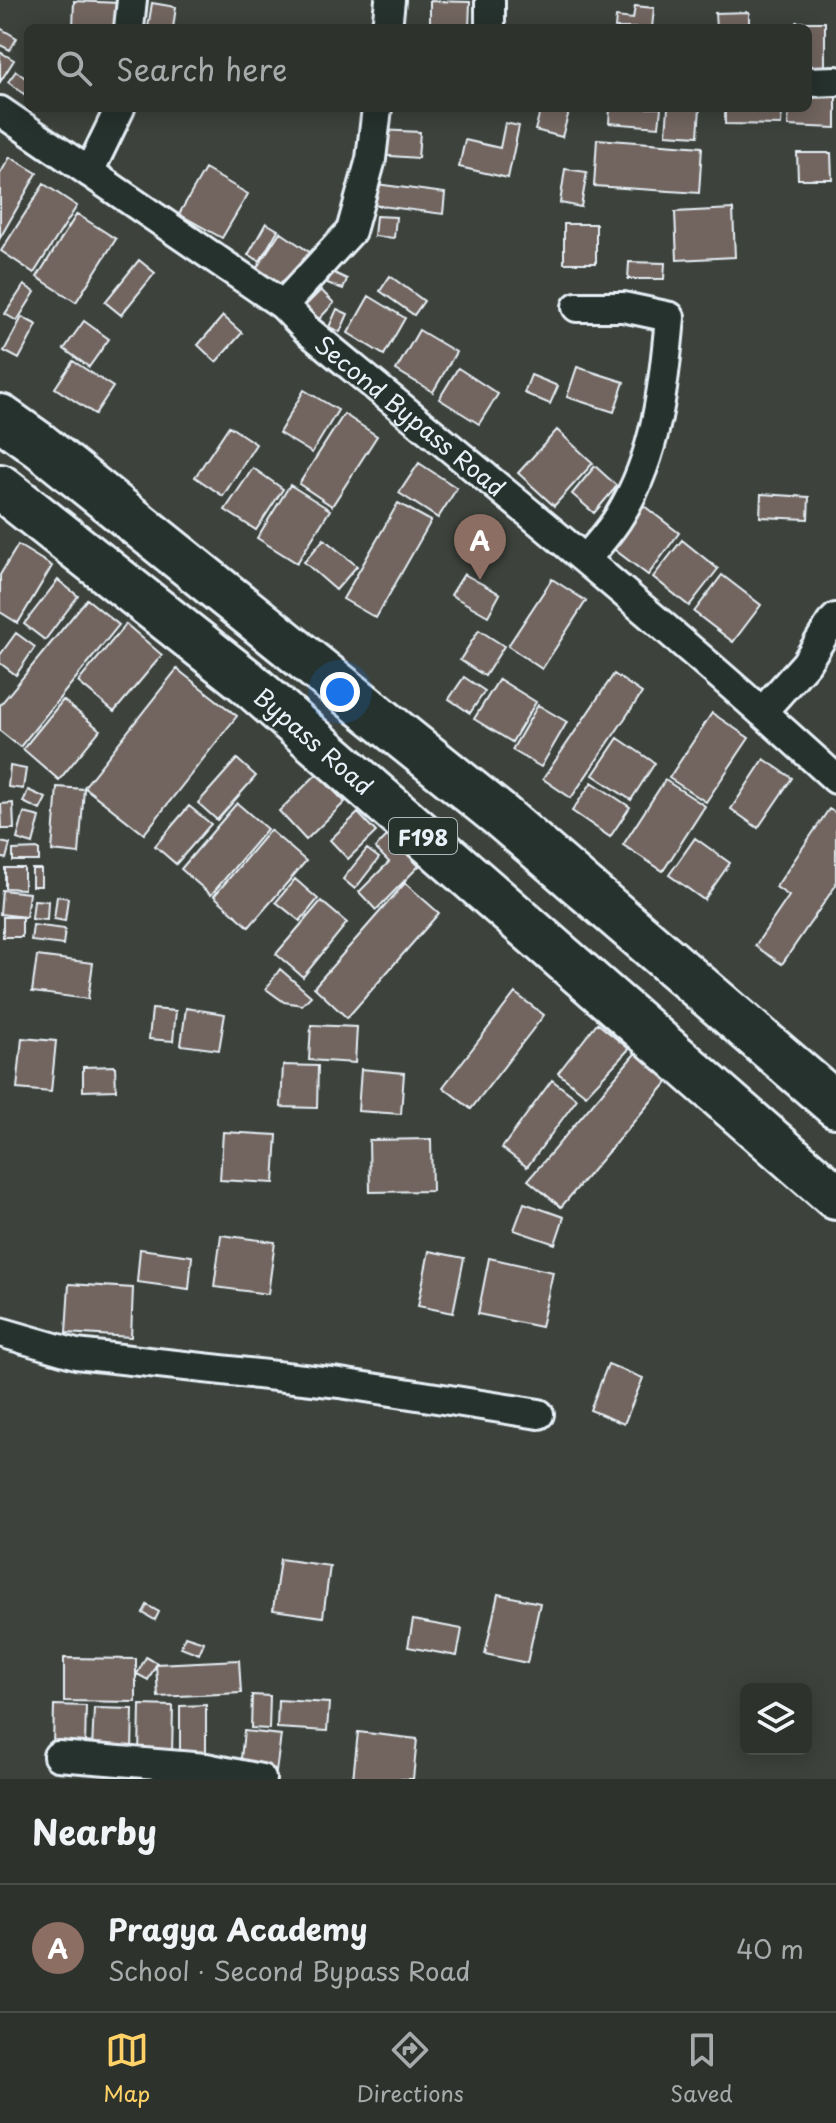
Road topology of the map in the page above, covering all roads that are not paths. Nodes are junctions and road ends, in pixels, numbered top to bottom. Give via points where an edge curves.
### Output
1 (132, 0) edge
2 (390, 0) edge
3 (490, 0) edge
4 (129, 24) edge
5 (387, 24) edge
6 (490, 24) edge
7 (836, 81) edge
8 (812, 82) edge
9 (0, 111) edge
10 (118, 112) edge
11 (377, 112) edge
12 (89, 172) junction
13 (283, 305) junction
14 (577, 307) dead end
15 (0, 417) edge
16 (0, 487) edge
17 (586, 559) junction
18 (836, 618) edge
19 (762, 712) junction
20 (836, 779) edge
21 (836, 1105) edge
22 (836, 1197) edge
23 (0, 1332) edge
24 (539, 1414) dead end
25 (58, 1756) dead end
26 (261, 1779) edge

1 - 4 street
2 - 5 street
3 - 6 street
7 - 8 street
9 - 12 street, Second Bypass Road
10 - 12 street
11 - 13 street via 371,159 351,231
12 - 13 street, Second Bypass Road
13 - 17 street, Second Bypass Road
14 - 17 street via 623,307 670,317 652,445 619,517
15 - 21 main road, F198 via 501,816
16 - 22 main road, Bypass Road / F198 via 246,681
17 - 19 street, Second Bypass Road
18 - 19 street via 806,663
19 - 20 street, Second Bypass Road
23 - 24 street via 76,1354 340,1383
25 - 26 street via 206,1768

